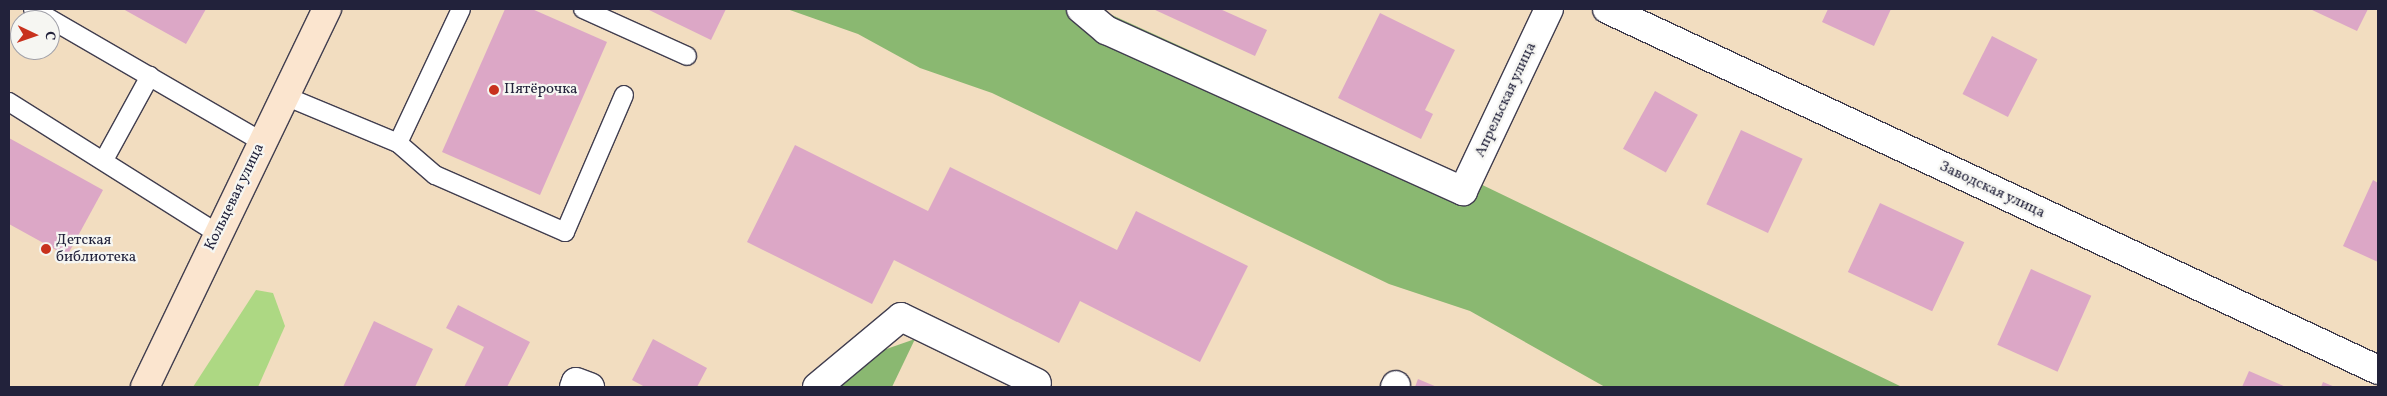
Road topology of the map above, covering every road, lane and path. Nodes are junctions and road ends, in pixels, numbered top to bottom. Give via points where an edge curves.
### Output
1 (33, 9) edge
2 (327, 9) edge
3 (461, 9) edge
4 (583, 9) edge
5 (1081, 9) edge
6 (1549, 9) edge
7 (1606, 9) edge
8 (687, 56) dead end
9 (150, 76) junction
10 (285, 96) junction
11 (624, 96) dead end
12 (9, 102) edge
13 (262, 142) junction
14 (398, 143) junction
15 (104, 160) junction
16 (217, 233) junction
17 (2378, 370) edge
18 (1037, 383) dead end
19 (145, 387) edge
20 (574, 387) edge
21 (590, 387) edge
22 (817, 387) edge

1 - 9 lane
2 - 10 main road, Кольцевая улица
3 - 14 lane
4 - 8 lane
5 - 6 street, Апрельская улица via 1106,30 1463,191
7 - 17 street, Заводская улица
9 - 13 lane
9 - 15 lane
10 - 13 main road, Кольцевая улица
10 - 14 lane
11 - 14 lane via 565,232 435,175
12 - 15 lane
13 - 16 main road, Кольцевая улица
15 - 16 lane
16 - 19 main road, Кольцевая улица
18 - 22 street via 901,316
20 - 21 street via 576,382

